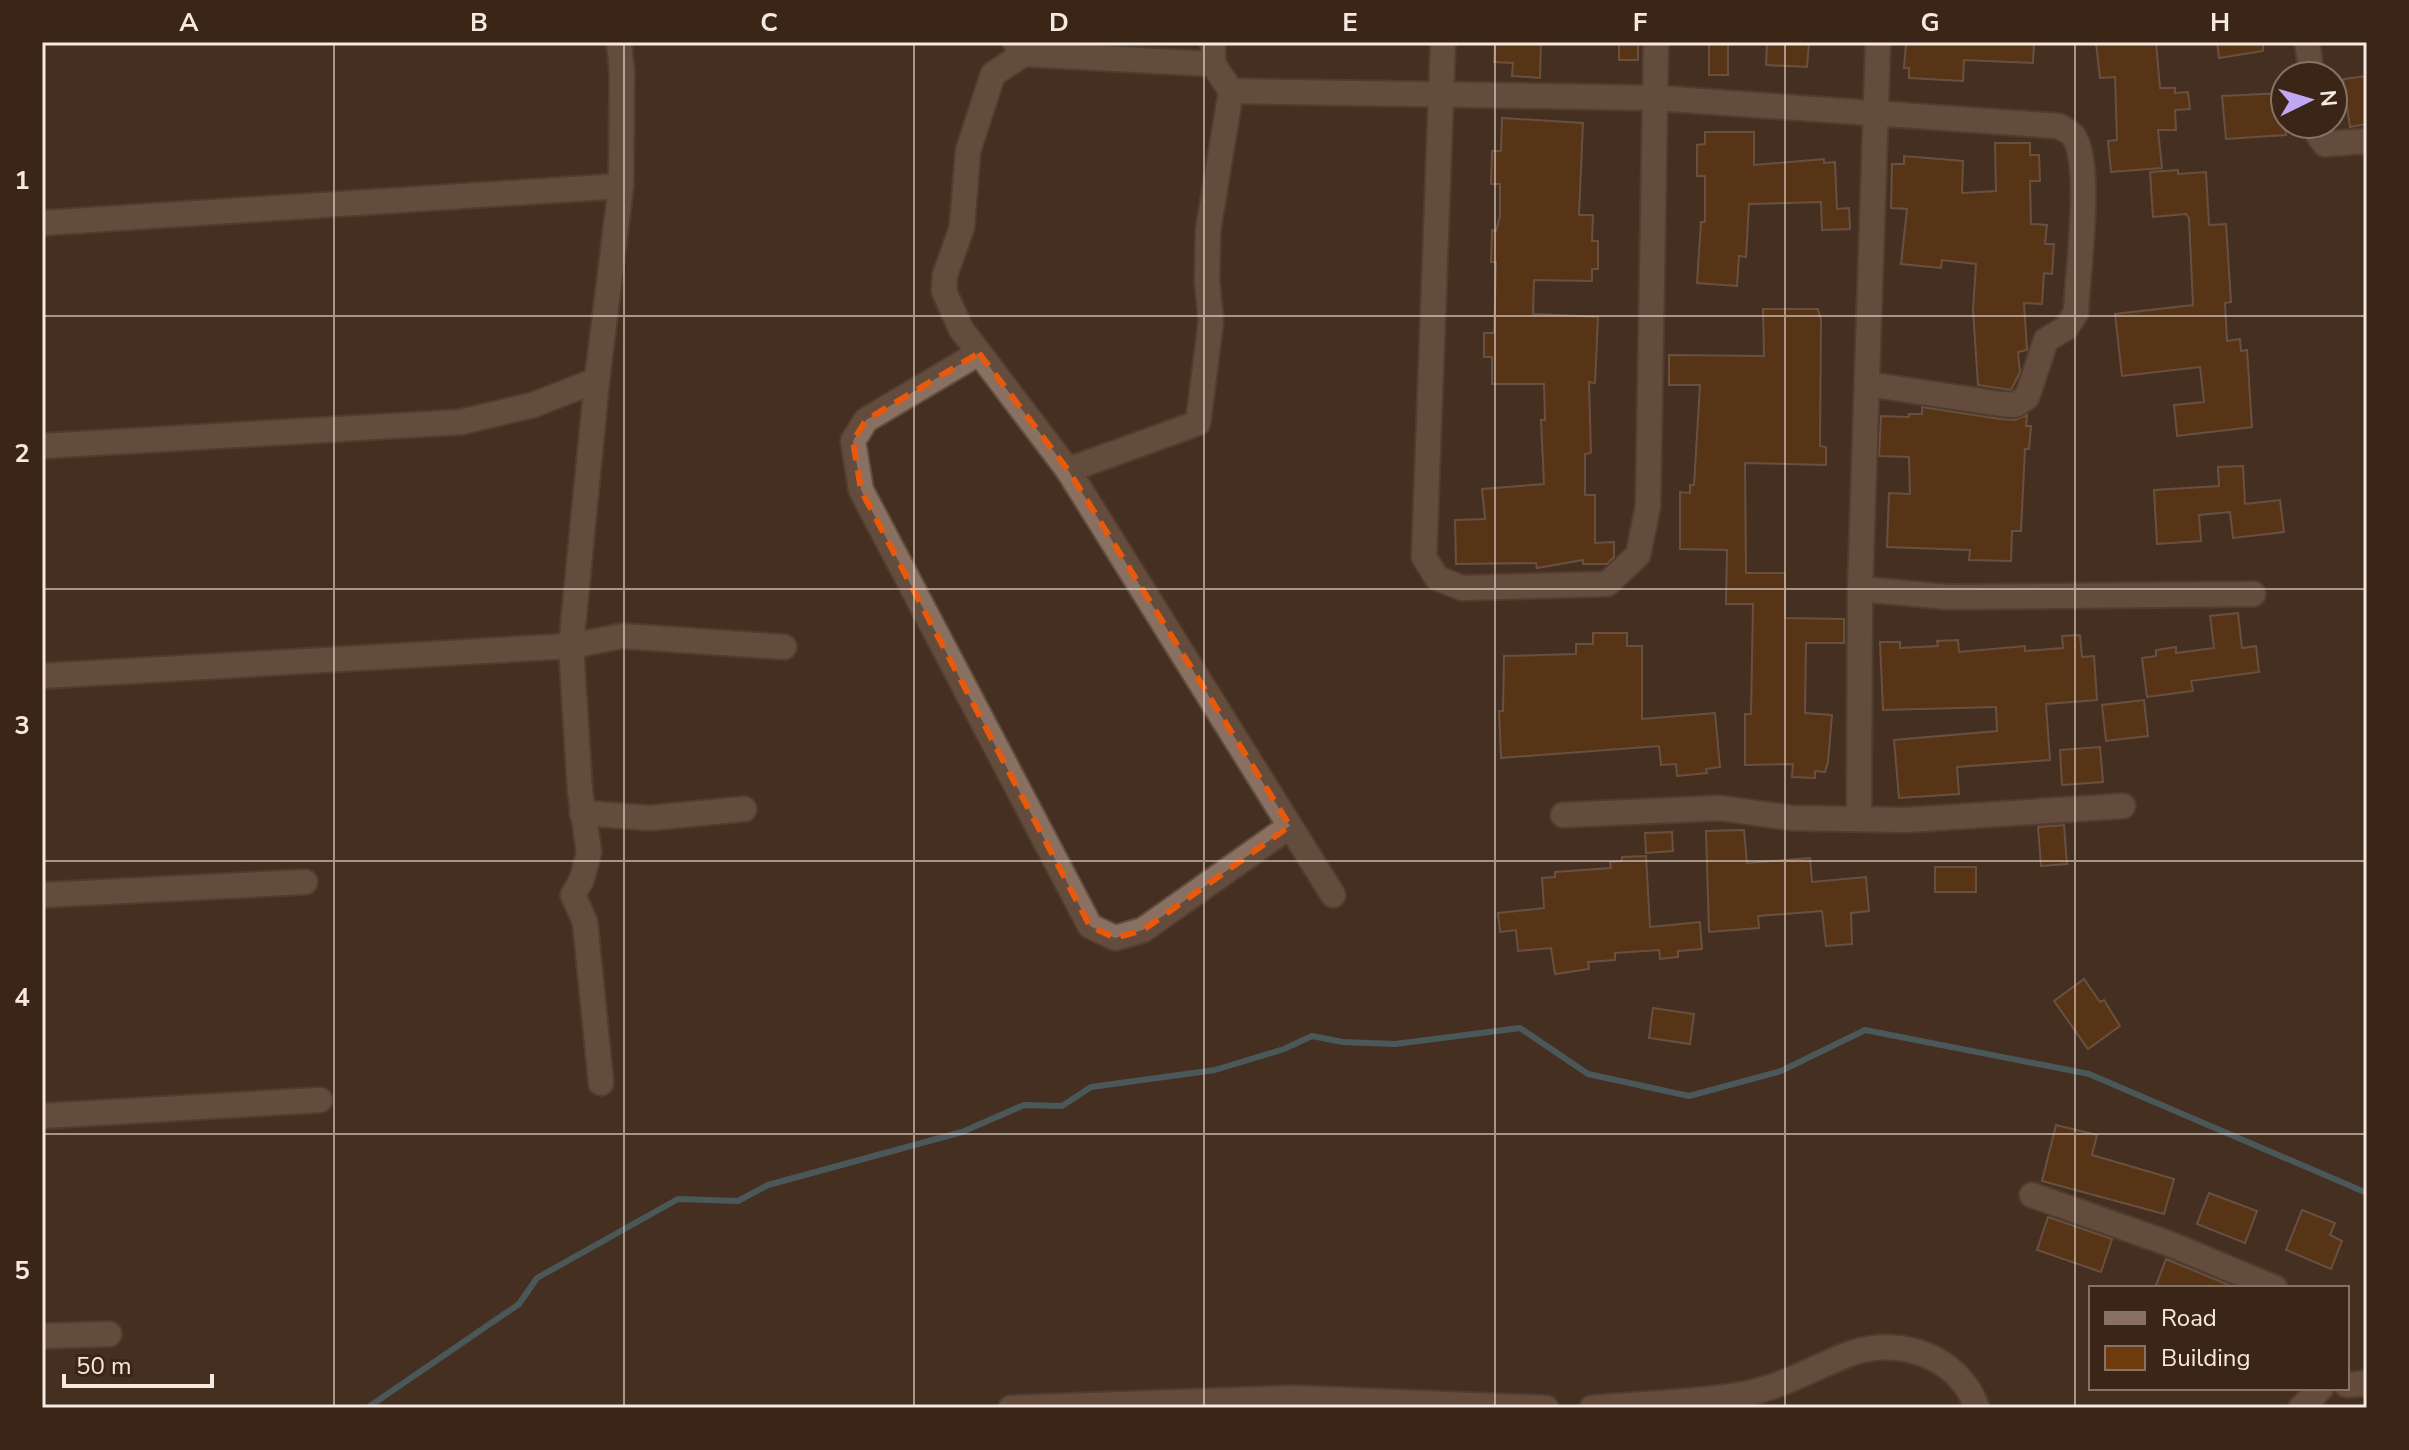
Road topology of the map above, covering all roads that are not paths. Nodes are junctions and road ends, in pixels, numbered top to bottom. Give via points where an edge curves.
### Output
1 (619, 42) edge
2 (1443, 42) edge
3 (1656, 42) edge
4 (1878, 42) edge
5 (1020, 48) edge
6 (1213, 53) edge
7 (1231, 91) junction
8 (1443, 94) junction
9 (1656, 98) junction
10 (1877, 114) junction
11 (2322, 140) edge
12 (2367, 141) edge
13 (621, 186) junction
14 (42, 223) edge
15 (979, 353) junction
16 (597, 380) junction
17 (1867, 384) junction
18 (42, 446) edge
19 (1068, 470) junction
20 (1860, 589) junction
21 (2253, 594) dead end
22 (571, 646) junction
23 (784, 647) dead end
24 (42, 676) edge
25 (2123, 806) dead end
26 (744, 809) dead end
27 (582, 813) junction
28 (1563, 815) dead end
29 (1859, 819) junction
30 (1290, 826) junction
31 (305, 882) dead end
32 (42, 895) edge
33 (1333, 895) dead end
34 (601, 1083) dead end
35 (320, 1100) dead end
36 (42, 1116) edge
37 (2032, 1195) dead end
38 (2270, 1286) edge
39 (109, 1334) dead end
40 (42, 1336) edge
41 (2319, 1390) edge
42 (1744, 1401) edge
43 (1296, 1403) edge
44 (1011, 1408) edge
45 (1546, 1408) edge
46 (1592, 1408) edge
47 (1977, 1408) edge
48 (2301, 1408) edge

1 - 13 street
2 - 8 street
3 - 9 street
4 - 10 street
5 - 6 street
5 - 15 street via 993,74 968,151 962,227 945,275 944,291
6 - 7 street
7 - 8 street
7 - 19 street via 1208,231 1211,321 1198,423
8 - 9 street
8 - 9 street via 1424,557 1437,578 1462,588 1607,584 1638,555 1648,506
9 - 10 street
10 - 17 street
10 - 17 street via 2059,126 2073,135 2080,153 2083,189 2076,313 2066,328 2046,340 2027,397 2015,405 2001,404
11 - 12 street
13 - 14 street
13 - 16 street
15 - 19 street
15 - 30 street via 866,420 853,441 861,490 1090,926 1115,938 1143,930
16 - 18 street via 533,405 461,422
16 - 22 street
17 - 20 street
19 - 30 street
20 - 21 street via 1948,597
20 - 29 street
22 - 23 street via 622,636
22 - 24 street
22 - 27 street
25 - 29 street
26 - 27 street via 650,818
27 - 34 street via 589,852 573,895 585,922
28 - 29 street via 1720,808 1792,818
30 - 33 street
31 - 32 street
35 - 36 street
37 - 38 street
39 - 40 street
41 - 48 street
42 - 46 street
42 - 47 street via 1853,1353 1894,1346 1940,1359 1971,1391
43 - 44 street
43 - 45 street

